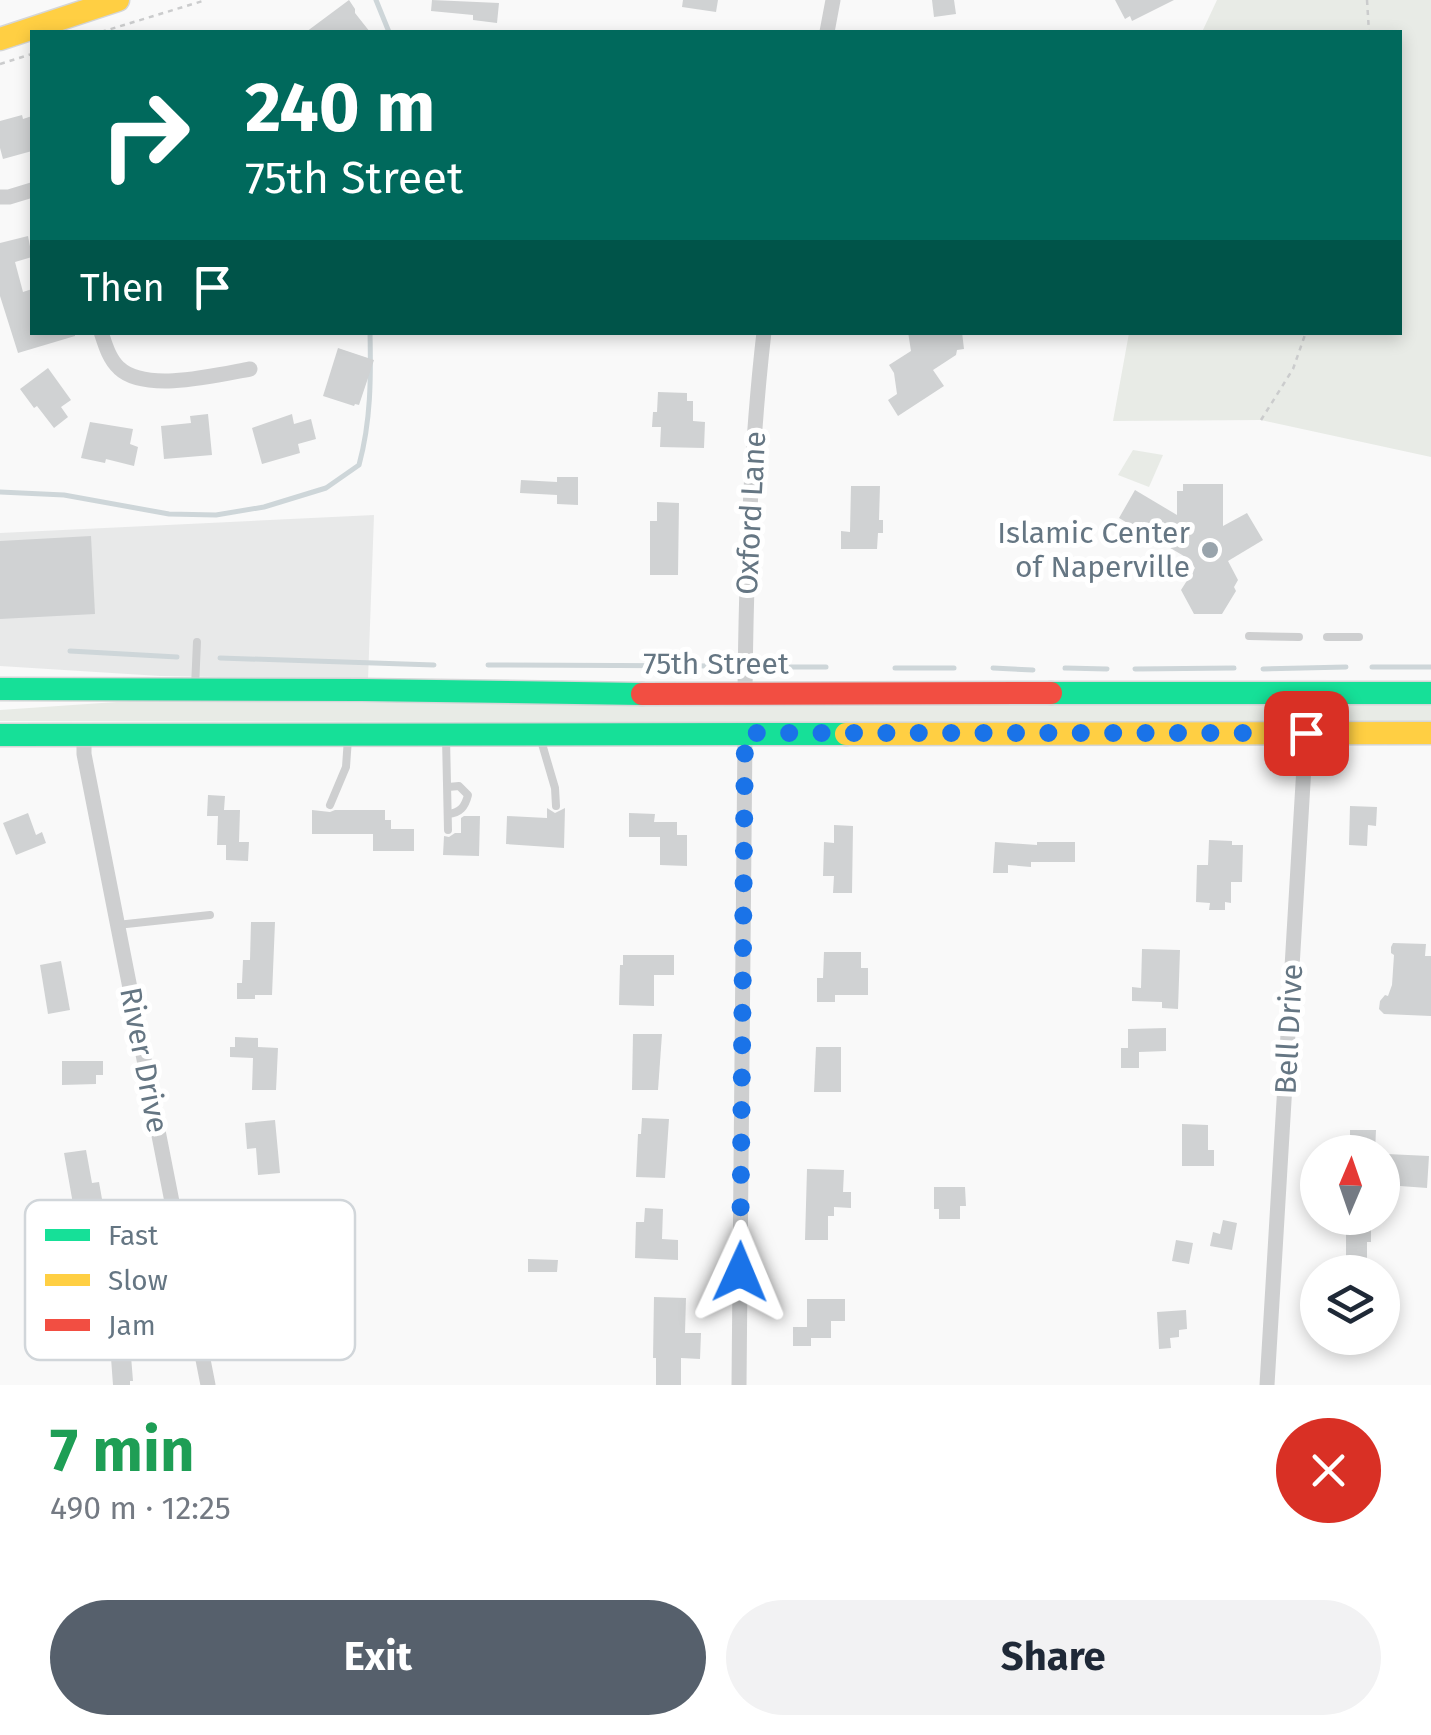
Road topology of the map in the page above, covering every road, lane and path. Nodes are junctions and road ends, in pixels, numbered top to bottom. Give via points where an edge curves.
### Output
1 (118, 0) edge
2 (206, 0) edge
3 (833, 0) edge
4 (1367, 0) edge
5 (108, 30) edge
6 (827, 30) edge
7 (1368, 30) edge
8 (0, 40) edge
9 (30, 55) edge
10 (0, 64) edge
11 (30, 191) edge
12 (0, 197) edge
13 (102, 335) edge
14 (764, 335) edge
15 (1305, 335) edge
16 (250, 369) dead end
17 (1260, 420) dead end
18 (1249, 636) dead end
19 (1299, 637) dead end
20 (1327, 637) dead end
21 (1359, 637) dead end
22 (197, 642) dead end
23 (0, 689) edge
24 (195, 689) junction
25 (745, 694) junction
26 (1431, 694) edge
27 (1431, 732) edge
28 (539, 733) junction
29 (745, 733) junction
30 (1306, 733) junction
31 (349, 734) junction
32 (446, 734) junction
33 (0, 735) edge
34 (84, 735) junction
35 (448, 787) junction
36 (330, 805) dead end
37 (556, 806) dead end
38 (448, 814) junction
39 (448, 830) dead end
40 (210, 915) dead end
41 (117, 924) junction
42 (171, 1200) edge
43 (203, 1360) edge
44 (208, 1385) edge
45 (739, 1385) edge
46 (1267, 1385) edge

1 - 8 main road
2 - 5 path
3 - 6 street
4 - 7 path
9 - 10 path
11 - 12 street
13 - 16 street via 119,368 136,379
14 - 25 street, Oxford Lane
15 - 17 path
18 - 19 lane
20 - 21 lane
22 - 24 lane
23 - 24 main road, 75th Street
24 - 25 main road, 75th Street
25 - 26 main road, 75th Street
27 - 30 main road
28 - 29 main road
28 - 32 main road
28 - 37 lane
29 - 30 main road
29 - 45 street
30 - 46 street, Bell Drive
31 - 32 main road
31 - 34 main road
31 - 36 lane via 346,767
32 - 35 lane
33 - 34 main road
34 - 41 street, River Drive
35 - 38 lane
35 - 38 lane via 459,786 468,795 457,813
38 - 39 lane
40 - 41 lane
41 - 42 street, River Drive
43 - 44 street, River Drive

